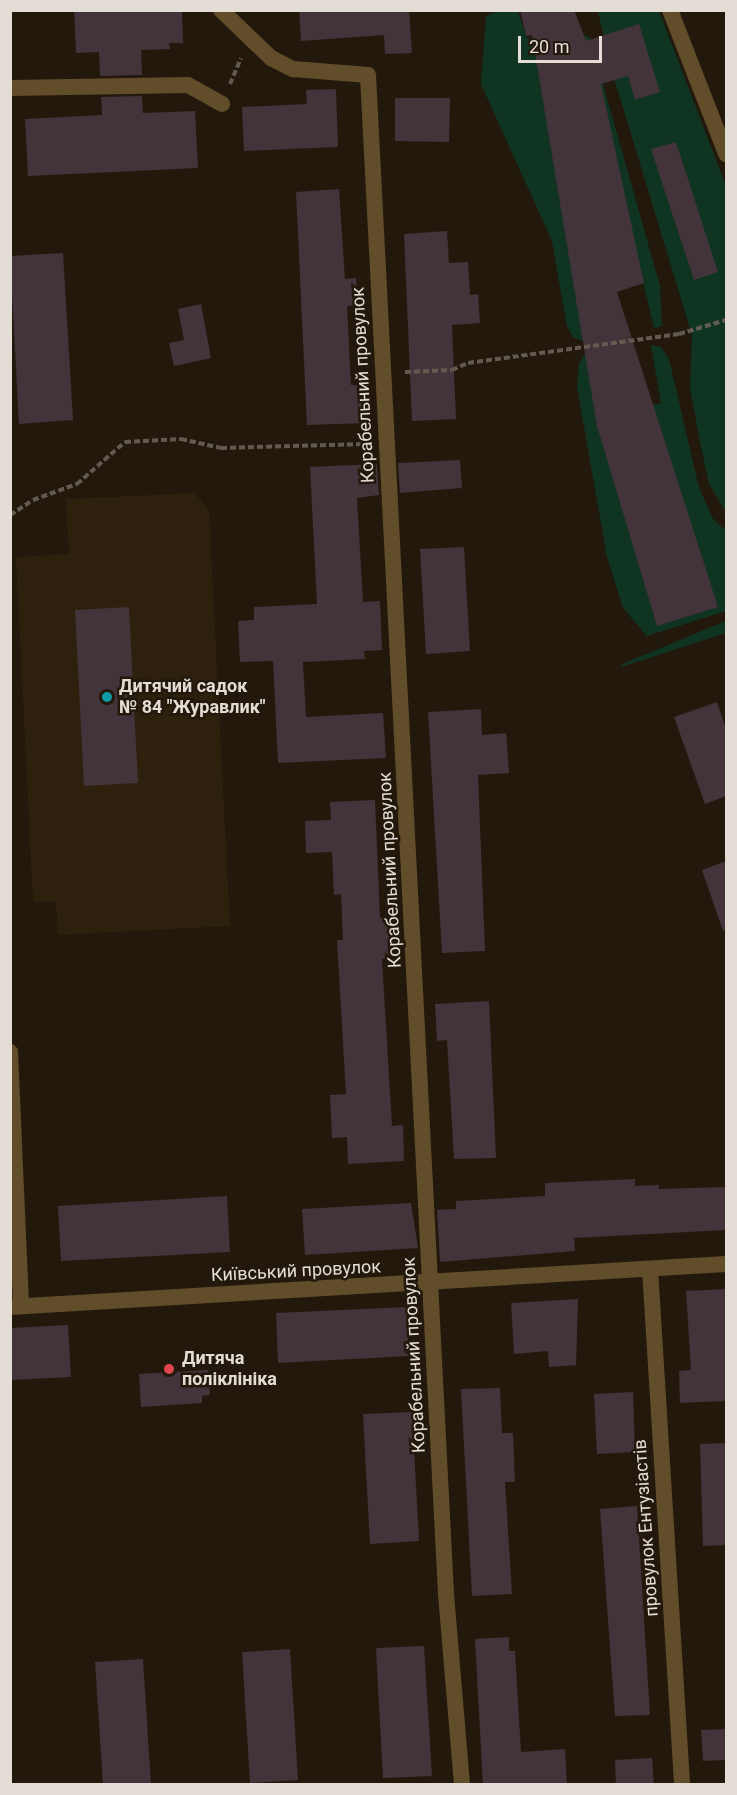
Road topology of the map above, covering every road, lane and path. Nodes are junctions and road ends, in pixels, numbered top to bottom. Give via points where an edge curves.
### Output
1 (221, 10) edge
2 (670, 10) edge
3 (255, 42) junction
4 (10, 88) edge
5 (222, 104) joint
6 (726, 154) edge
7 (726, 321) edge
8 (382, 373) junction
9 (386, 444) junction
10 (10, 515) edge
11 (10, 1052) edge
12 (726, 1264) edge
13 (650, 1269) junction
14 (430, 1283) junction
15 (16, 1307) edge
16 (462, 1785) edge
17 (682, 1785) edge

1 - 3 street
2 - 6 street
3 - 5 path via 241,57
3 - 8 street, Корабельний провулок via 270,58 293,69 368,75
4 - 5 street via 188,85
7 - 8 path via 679,334 468,363 452,370
8 - 9 street, Корабельний провулок
9 - 10 path via 221,448 181,440 125,442 77,484 33,500
9 - 14 street, Корабельний провулок
11 - 15 street
12 - 13 street, Київський провулок
13 - 14 street, Київський провулок
13 - 17 street, провулок Ентузіастів
14 - 15 street, Київський провулок
14 - 16 street, Корабельний провулок via 446,1594

